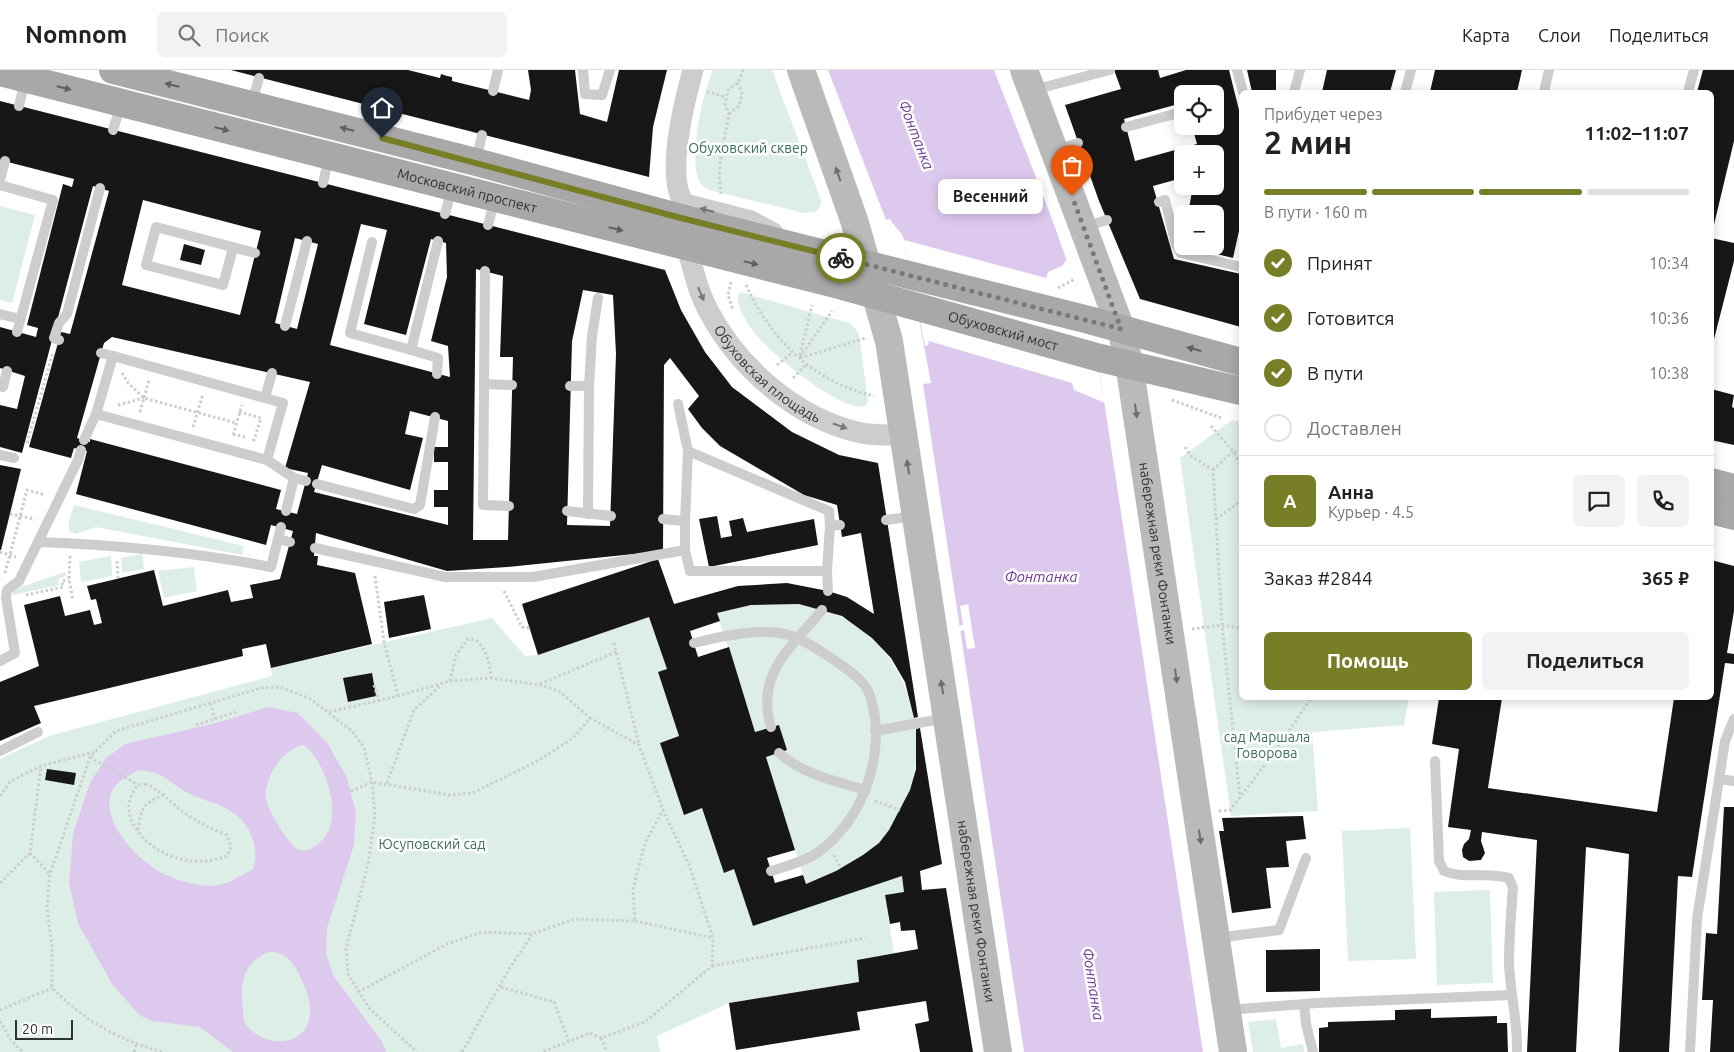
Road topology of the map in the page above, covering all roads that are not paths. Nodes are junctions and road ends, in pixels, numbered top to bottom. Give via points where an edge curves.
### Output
1 (114, 70) edge
2 (498, 70) edge
3 (583, 70) edge
4 (610, 70) edge
5 (693, 70) edge
6 (801, 70) edge
7 (1110, 70) edge
8 (1238, 70) edge
9 (1300, 70) edge
10 (1411, 70) edge
11 (1549, 70) edge
12 (1694, 70) edge
13 (13, 75) edge
14 (259, 78) dead end
15 (1028, 80) edge
16 (1240, 90) edge
17 (1295, 90) edge
18 (1406, 90) edge
19 (1544, 90) edge
20 (1689, 90) edge
21 (493, 91) dead end
22 (121, 103) junction
23 (252, 105) junction
24 (19, 106) dead end
25 (1174, 114) edge
26 (1126, 127) dead end
27 (114, 130) dead end
28 (482, 135) dead end
29 (330, 156) junction
30 (5, 162) dead end
31 (476, 162) junction
32 (0, 180) edge
33 (323, 183) dead end
34 (0, 185) edge
35 (452, 187) junction
36 (100, 188) dead end
37 (495, 198) junction
38 (1159, 202) dead end
39 (445, 214) dead end
40 (488, 225) dead end
41 (307, 241) dead end
42 (438, 241) dead end
43 (372, 242) dead end
44 (687, 247) junction
45 (233, 248) junction
46 (800, 248) junction
47 (256, 254) dead end
48 (289, 263) dead end
49 (869, 265) junction
50 (301, 266) junction
51 (1239, 267) edge
52 (485, 271) dead end
53 (877, 295) junction
54 (598, 298) dead end
55 (906, 304) joint
56 (0, 314) edge
57 (20, 319) junction
58 (285, 326) dead end
59 (1121, 329) junction
60 (17, 332) dead end
61 (58, 340) road end
62 (411, 350) junction
63 (101, 353) dead end
64 (113, 356) junction
65 (1239, 361) edge
66 (1129, 363) junction
67 (8, 370) dead end
68 (272, 373) dead end
69 (438, 374) dead end
70 (484, 384) junction
71 (512, 385) dead end
72 (0, 386) edge
73 (570, 386) dead end
74 (590, 386) junction
75 (1239, 391) edge
76 (265, 398) junction
77 (678, 404) dead end
78 (96, 414) junction
79 (435, 417) dead end
80 (903, 435) junction
81 (688, 451) junction
82 (0, 455) edge
83 (14, 458) dead end
84 (267, 460) junction
85 (294, 478) junction
86 (306, 481) dead end
87 (1714, 483) edge
88 (316, 484) dead end
89 (1734, 488) edge
90 (509, 506) dead end
91 (567, 511) dead end
92 (1714, 511) edge
93 (286, 512) dead end
94 (588, 514) junction
95 (611, 516) dead end
96 (916, 516) junction
97 (1734, 516) edge
98 (663, 519) dead end
99 (886, 520) dead end
100 (685, 521) junction
101 (281, 527) dead end
102 (278, 539) junction
103 (38, 542) junction
104 (290, 542) dead end
105 (315, 548) dead end
106 (685, 550) junction
107 (827, 571) junction
108 (828, 591) dead end
109 (4, 596) edge
110 (822, 610) dead end
111 (798, 638) junction
112 (694, 643) dead end
113 (0, 661) edge
114 (947, 718) junction
115 (1734, 719) edge
116 (771, 727) dead end
117 (875, 731) junction
118 (38, 732) dead end
119 (0, 750) edge
120 (779, 753) dead end
121 (1435, 761) dead end
122 (1719, 779) junction
123 (1734, 781) edge
124 (866, 790) junction
125 (1306, 858) dead end
126 (771, 871) dead end
127 (1215, 938) junction
128 (1511, 995) junction
129 (1304, 1004) junction
130 (1226, 1010) junction
131 (998, 1052) edge
132 (1233, 1052) edge
133 (1313, 1052) edge
134 (1517, 1052) edge
135 (1690, 1052) edge

23 -> 1 main road, Московский проспект
2 - 21 lane
3 - 4 lane via 585,94 602,94
46 -> 5 street via 750,221 685,204 682,200 678,188 678,136
49 -> 6 main road, набережная реки Фонтанки
7 - 15 lane
8 - 16 lane
9 - 17 lane
10 - 18 lane
11 - 19 lane
12 - 20 lane
13 -> 22 main road, Московский проспект
13 - 24 lane
14 - 23 lane
15 - 59 main road, набережная реки Фонтанки via 1066,147 1095,223
22 - 27 lane
22 -> 29 main road, Московский проспект
31 -> 23 main road, Московский проспект
25 - 26 lane
28 - 31 lane
29 - 33 lane
29 - 35 main road, Московский проспект
30 - 32 lane
31 - 46 main road, Московский проспект
34 - 57 lane via 53,200
35 - 37 main road, Московский проспект
35 - 39 lane
36 - 61 lane via 67,314 59,323 54,338
37 - 40 lane
37 -> 44 main road, Московский проспект
38 - 51 lane via 1165,200 1181,253
41 - 50 lane
42 - 62 lane
43 - 62 lane via 350,333
44 -> 53 main road, Московский проспект
44 -> 80 street, Обуховская площадь via 708,311 724,337 762,379 799,407 839,426 869,434
45 - 45 lane via 223,285 146,265 156,227
45 - 47 lane
46 - 49 main road, Московский проспект
48 - 50 lane
49 - 53 main road, набережная реки Фонтанки
49 - 59 main road, Московский проспект
50 - 58 lane
52 - 70 lane
53 - 55 main road, Московский проспект
53 - 80 main road, набережная реки Фонтанки via 889,341
54 - 74 lane via 592,336
55 - 66 main road, Обуховский мост via 1100,358
56 - 57 lane
57 - 60 lane
65 -> 59 main road
59 - 66 main road, набережная реки Фонтанки
62 - 69 lane via 438,358
63 - 64 lane
64 - 76 lane
64 - 78 lane
66 - 75 main road
66 -> 127 main road, набережная реки Фонтанки
67 - 72 lane via 3,387
68 - 76 lane
70 - 71 lane
70 - 90 lane via 483,506
73 - 74 lane
74 - 94 lane
76 - 84 lane via 283,403
77 - 81 lane
78 - 84 lane
78 - 103 lane
79 - 88 lane via 420,505 414,509
96 -> 80 main road, набережная реки Фонтанки
81 - 100 lane
81 - 107 lane via 828,511 835,526
82 - 83 lane
84 - 85 lane
85 - 86 lane
85 - 93 lane
87 - 89 main road
91 - 94 lane
92 - 97 main road
94 - 95 lane
96 - 99 lane
114 -> 96 main road, набережная реки Фонтанки
98 - 100 lane
100 - 106 lane
101 - 102 lane
102 - 103 lane via 271,567 214,556 116,545
102 - 104 lane
103 - 109 lane via 19,581
105 - 106 lane via 445,577 533,577
106 - 107 lane via 690,571
107 - 108 lane
109 - 113 lane via 15,653
110 - 111 lane
111 - 112 lane via 748,632
111 - 116 lane via 782,655 768,685
111 - 117 lane via 852,672 869,692
114 - 117 lane
114 - 131 main road, набережная реки Фонтанки
115 - 122 lane via 1725,741
117 - 124 lane via 872,768
118 - 119 lane
120 - 124 lane via 815,775
121 - 128 lane via 1439,861 1444,871 1455,876 1498,875 1509,878 1512,888
122 - 123 lane
122 - 135 lane via 1697,919
124 - 126 lane via 854,814 817,854
125 - 127 lane via 1279,930
127 - 130 main road, набережная реки Фонтанки
128 - 129 lane
128 - 134 lane via 1518,1034
129 - 130 lane
129 - 133 lane
130 - 132 main road, набережная реки Фонтанки

